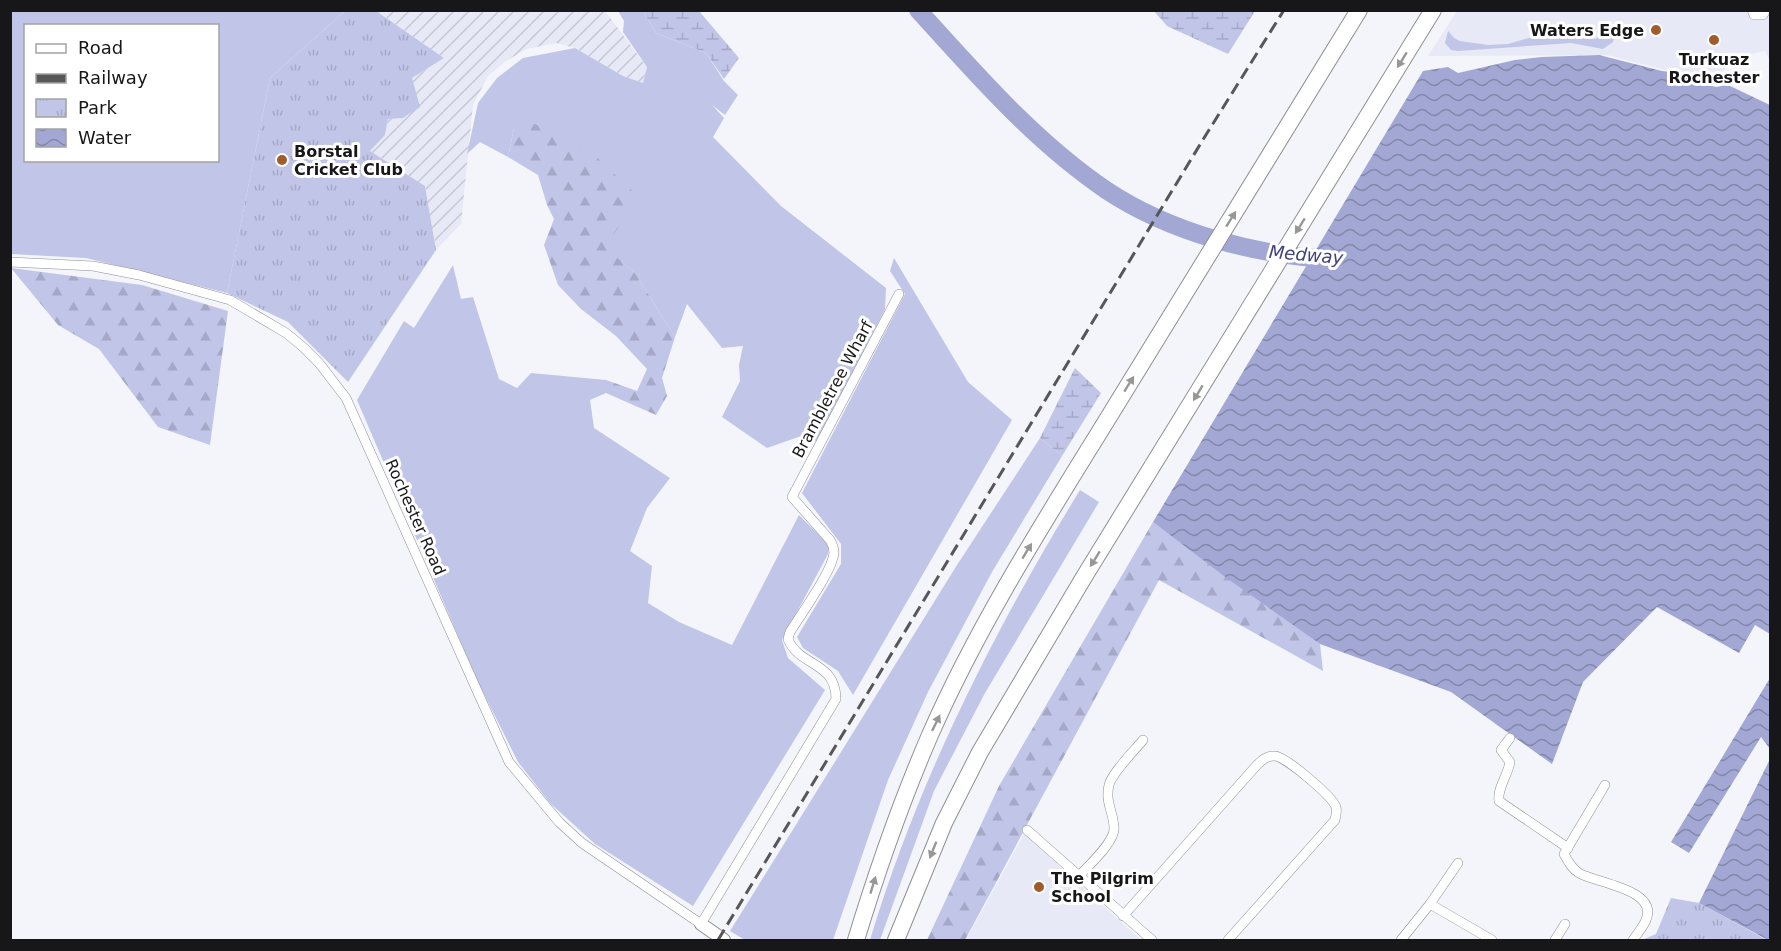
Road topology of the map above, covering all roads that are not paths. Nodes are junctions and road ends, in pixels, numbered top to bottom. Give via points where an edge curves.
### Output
1 (1359, 10) edge
2 (1433, 10) edge
3 (1752, 10) edge
4 (1768, 12) edge
5 (10, 262) edge
6 (899, 294) dead end
7 (1510, 738) dead end
8 (1143, 740) dead end
9 (1605, 785) dead end
10 (1027, 830) dead end
11 (1568, 848) junction
12 (1458, 863) dead end
13 (1079, 876) junction
14 (1430, 904) junction
15 (1123, 916) junction
16 (701, 924) junction
17 (1565, 924) dead end
18 (724, 940) edge
19 (856, 940) edge
20 (896, 940) edge
21 (1152, 940) edge
22 (1228, 940) edge
23 (1401, 940) edge
24 (1492, 940) edge
25 (1555, 940) edge
26 (1633, 940) edge

19 -> 1 highway via 913,777 977,638
2 -> 20 highway via 980,752 944,824
3 - 4 street via 1759,16
5 - 16 street, Rochester Road via 93,266 222,298 286,333 303,347 346,398 509,762 559,822 582,843
6 - 16 street, Brambletree Wharf via 792,497 830,540 834,556 788,639 794,651 829,675 836,686 836,699
7 - 11 street via 1501,750 1510,762 1499,801
8 - 13 street via 1109,782 1106,801 1115,832
9 - 11 street
10 - 13 street
11 - 26 street via 1564,854 1579,873 1634,893 1644,901 1648,914
12 - 14 street
13 - 15 street
14 - 23 street
14 - 24 street
15 - 21 street
15 - 22 street via 1256,766 1269,756 1280,757 1335,804 1337,814
16 - 18 street
17 - 25 street

